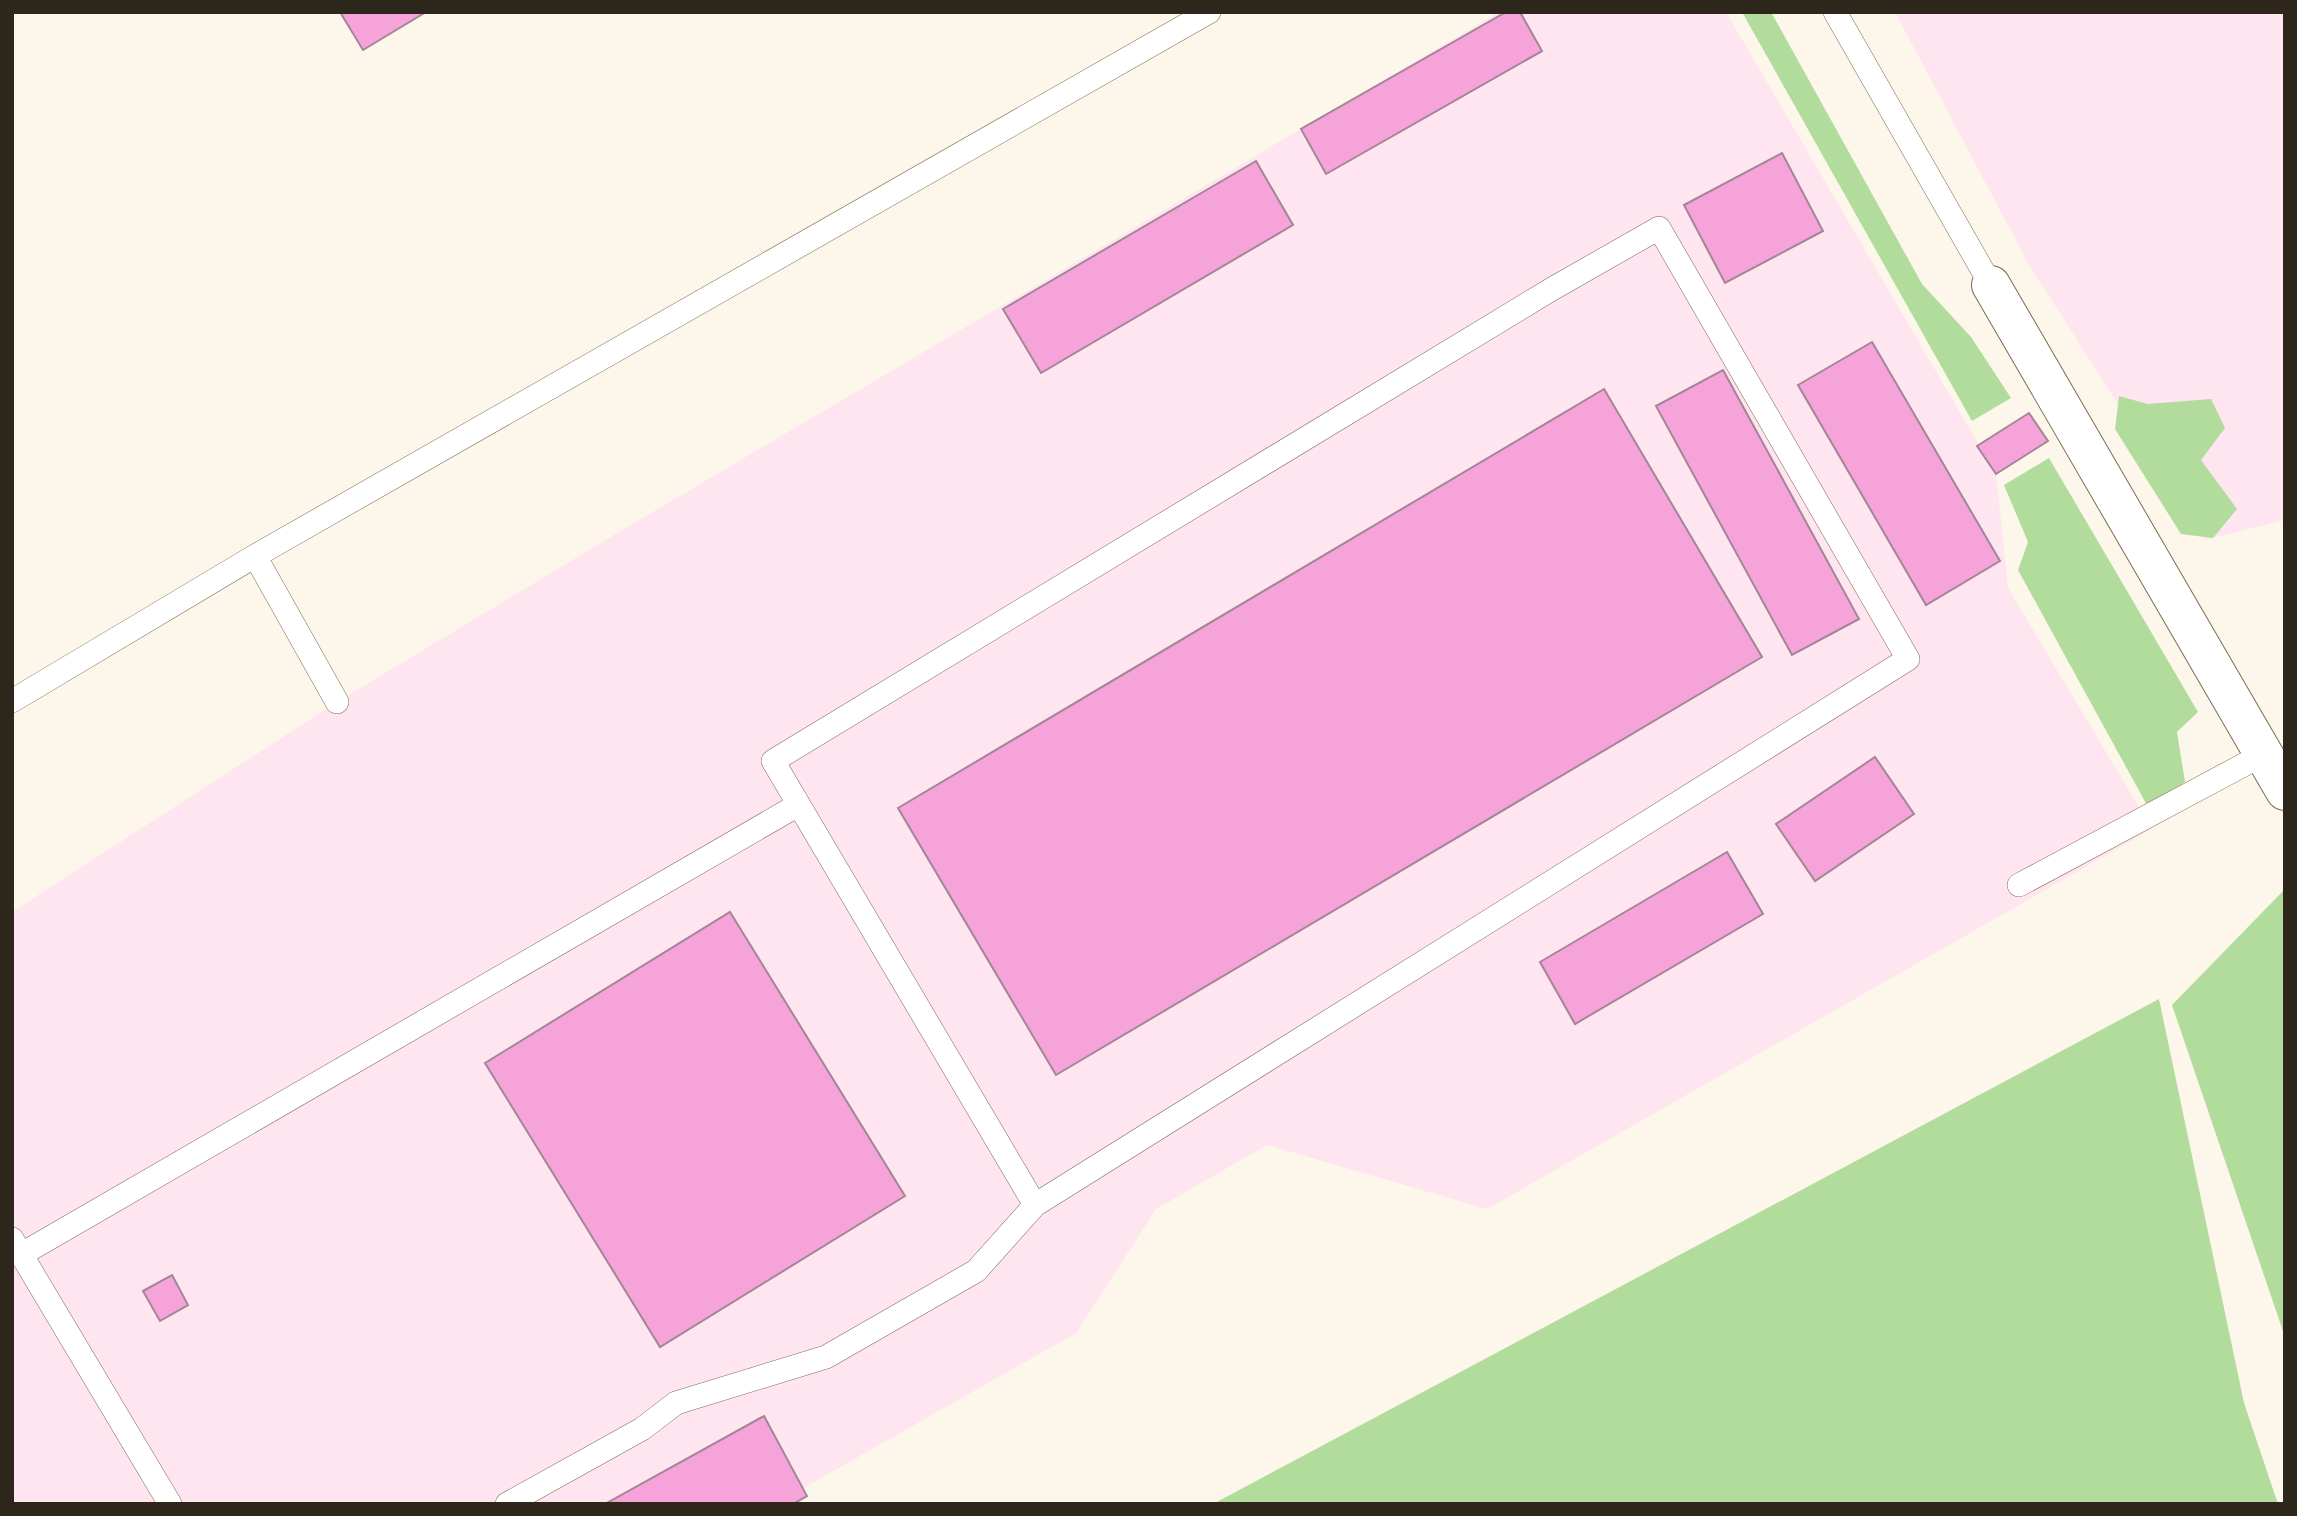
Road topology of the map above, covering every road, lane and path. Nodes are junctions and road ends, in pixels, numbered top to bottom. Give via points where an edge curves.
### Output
1 (1209, 12) edge
2 (1835, 12) edge
3 (1992, 285) joint
4 (255, 556) junction
5 (12, 701) edge
6 (337, 702) dead end
7 (2264, 754) junction
8 (2285, 791) edge
9 (798, 805) junction
10 (2018, 885) dead end
11 (1035, 1205) junction
12 (17, 1247) edge
13 (170, 1504) edge
14 (507, 1504) edge

1 - 4 lane
2 - 3 lane
3 - 7 street
4 - 5 lane
4 - 6 lane
7 - 8 street
7 - 10 lane
9 - 11 lane
9 - 11 lane via 773,761 1658,228 1908,659
9 - 12 lane
11 - 14 lane via 976,1271 826,1357 676,1403 642,1429
12 - 13 lane

